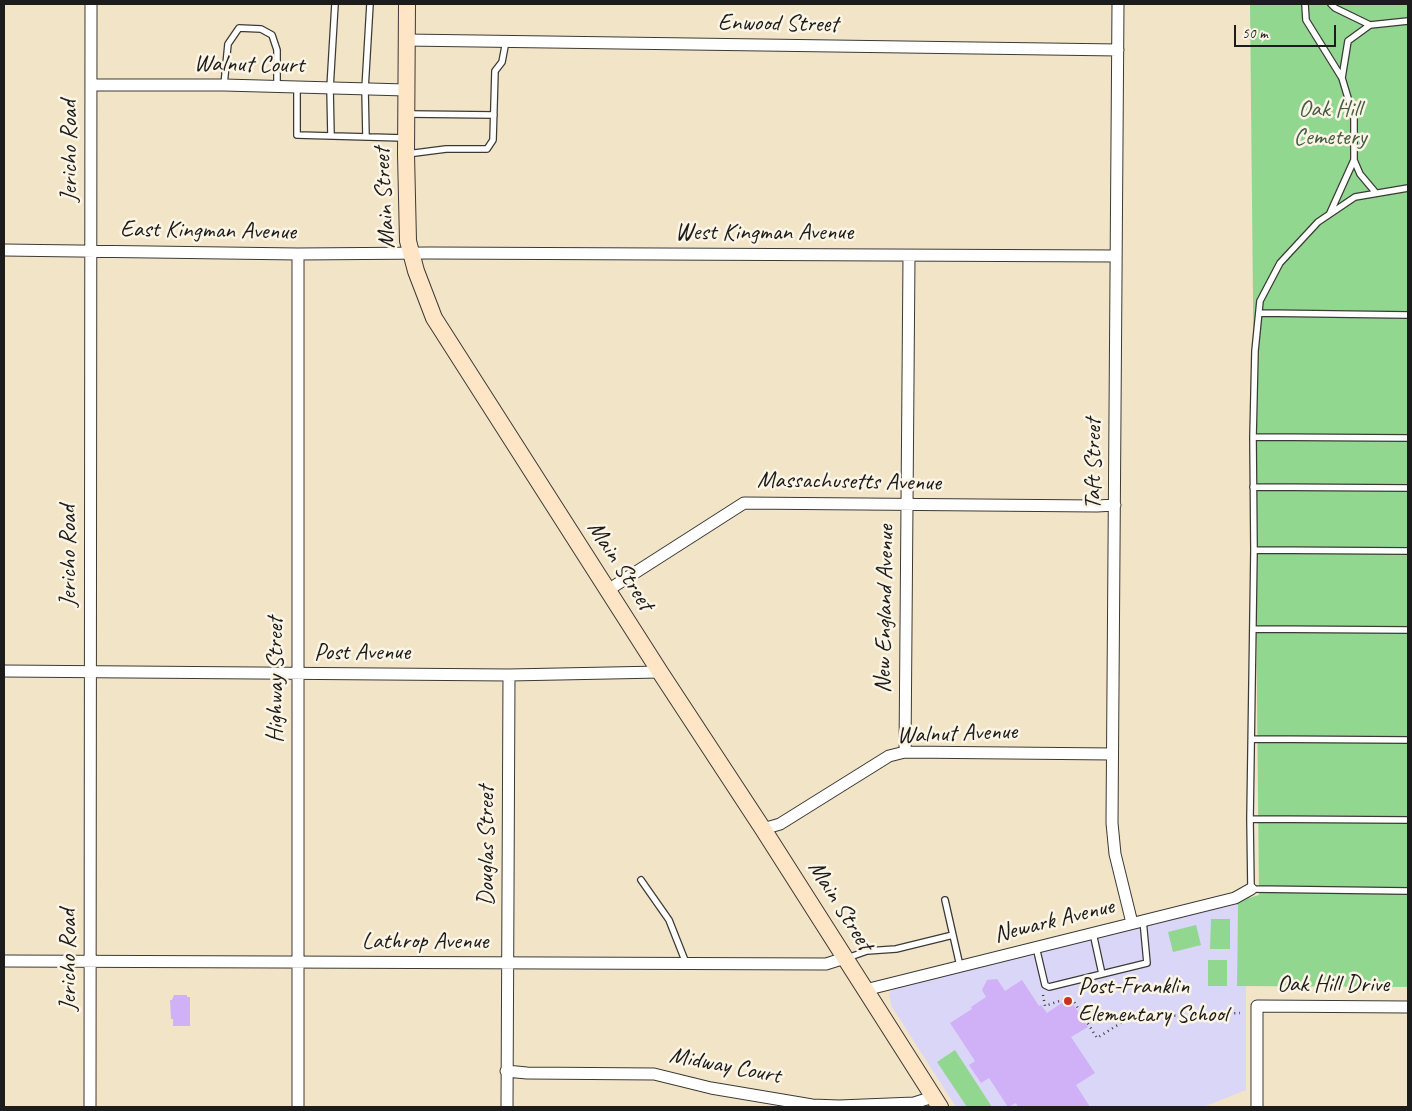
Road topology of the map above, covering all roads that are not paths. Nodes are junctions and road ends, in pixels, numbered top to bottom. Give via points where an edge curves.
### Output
1 (91, 4) edge
2 (335, 4) edge
3 (370, 4) edge
4 (407, 4) edge
5 (1118, 4) edge
6 (1305, 4) edge
7 (1332, 4) edge
8 (1408, 21) edge
9 (1370, 25) junction
10 (406, 40) junction
11 (506, 41) junction
12 (1118, 50) junction
13 (1342, 78) junction
14 (91, 85) junction
15 (224, 85) junction
16 (277, 86) junction
17 (297, 87) junction
18 (330, 88) junction
19 (365, 89) junction
20 (406, 90) junction
21 (406, 114) junction
22 (494, 115) junction
23 (331, 136) junction
24 (366, 137) junction
25 (406, 138) junction
26 (406, 154) junction
27 (1354, 160) junction
28 (1408, 188) edge
29 (1376, 193) junction
30 (1330, 214) junction
31 (4, 250) edge
32 (90, 251) junction
33 (298, 254) junction
34 (411, 254) junction
35 (909, 256) junction
36 (1116, 256) junction
37 (1258, 313) junction
38 (1408, 315) edge
39 (1253, 437) junction
40 (1408, 438) edge
41 (1254, 487) junction
42 (1408, 488) edge
43 (908, 505) junction
44 (1115, 505) junction
45 (1254, 550) junction
46 (1408, 551) edge
47 (608, 590) junction
48 (1253, 629) junction
49 (1408, 630) edge
50 (4, 671) edge
51 (91, 671) junction
52 (660, 672) junction
53 (297, 674) junction
54 (509, 675) junction
55 (1252, 739) junction
56 (1408, 740) edge
57 (905, 752) junction
58 (1112, 754) junction
59 (1250, 819) junction
60 (1408, 820) edge
61 (763, 830) junction
62 (641, 880) dead end
63 (1251, 889) junction
64 (1408, 891) edge
65 (945, 900) dead end
66 (1137, 921) junction
67 (1094, 933) junction
68 (953, 935) junction
69 (1036, 947) junction
70 (845, 958) junction
71 (4, 961) edge
72 (91, 961) junction
73 (298, 962) junction
74 (686, 963) junction
75 (508, 964) junction
76 (960, 966) junction
77 (1102, 974) junction
78 (865, 990) junction
79 (1408, 1007) edge
80 (506, 1071) junction
81 (936, 1102) edge
82 (90, 1107) edge
83 (298, 1107) edge
84 (507, 1107) edge
85 (1257, 1107) edge

1 - 14 street, Jericho Road
2 - 18 lane
3 - 19 lane
4 - 10 street, Main Street
5 - 12 street, Taft Street
6 - 13 lane via 1306,20
7 - 9 lane
8 - 9 lane
9 - 13 lane via 1348,41
10 - 11 street, Enwood Street
10 - 20 street, Main Street
11 - 12 street, Enwood Street
11 - 22 lane via 502,62 495,71
12 - 36 street, Taft Street
13 - 27 lane via 1354,118
14 - 15 street, Walnut Court
14 - 32 street, Jericho Road
15 - 16 street, Walnut Court
15 - 16 lane via 228,44 239,28 261,29 272,35 277,50
16 - 17 street, Walnut Court
17 - 18 street, Walnut Court
17 - 23 lane via 297,136
18 - 19 street, Walnut Court
18 - 23 lane
19 - 20 street, Walnut Court
19 - 24 lane
20 - 21 street, Main Street
21 - 22 lane
21 - 25 street, Main Street
22 - 26 lane via 493,140 487,149 446,149
23 - 24 lane
24 - 25 lane
25 - 26 street, Main Street
26 - 34 street, Main Street via 407,226
27 - 29 lane via 1360,174
27 - 30 lane
28 - 29 lane
29 - 30 lane via 1355,197
30 - 37 lane via 1318,222 1280,263 1260,300
31 - 32 street, East Kingman Avenue
32 - 33 street, East Kingman Avenue
32 - 51 street, Jericho Road
33 - 34 street, East Kingman Avenue
33 - 53 street, Highway Street
34 - 35 street, West Kingman Avenue
34 - 47 street, Main Street via 438,325
35 - 36 street, West Kingman Avenue
35 - 43 street, New England Avenue
36 - 44 street, Taft Street
37 - 38 lane
37 - 39 lane
39 - 40 lane
39 - 41 lane
41 - 42 lane
41 - 45 lane
43 - 44 street, Massachusetts Avenue
43 - 47 street, Massachusetts Avenue via 744,503
43 - 57 street, New England Avenue
44 - 58 street, Taft Street
45 - 46 lane
45 - 48 lane
47 - 52 street, Main Street
48 - 49 lane
48 - 55 lane
50 - 51 street, Post Avenue
51 - 53 street, Post Avenue
51 - 72 street, Jericho Road
52 - 54 street, Post Avenue
52 - 61 street, Main Street
53 - 54 street, Post Avenue
53 - 73 street, Highway Street
54 - 75 street, Douglas Street
55 - 56 lane
55 - 59 lane
57 - 58 street, Walnut Avenue
57 - 61 street, Walnut Avenue via 890,756 780,824
58 - 66 street, Taft Street via 1115,854
59 - 60 lane
59 - 63 lane
61 - 70 street, Main Street
62 - 74 lane via 669,920
63 - 64 lane
63 - 66 street, Newark Avenue via 1235,898
65 - 68 lane
66 - 67 street, Newark Avenue
66 - 77 lane via 1147,963
67 - 69 street, Newark Avenue
67 - 77 lane
68 - 70 lane
68 - 76 lane
69 - 76 street, Newark Avenue
69 - 77 lane via 1046,986
70 - 74 street, Lathrop Avenue via 826,964
70 - 78 street, Main Street
71 - 72 street, Lathrop Avenue
72 - 73 street, Lathrop Avenue
72 - 82 street, Jericho Road
73 - 75 street, Lathrop Avenue
73 - 83 street, Highway Street
74 - 75 street, Lathrop Avenue
75 - 80 street, Douglas Street
76 - 78 street, Newark Avenue
78 - 81 street, Main Street
79 - 85 street, Oak Hill Drive via 1257,1006
80 - 81 street, Midway Court via 654,1074 711,1088 812,1105
80 - 84 street, Douglas Street

